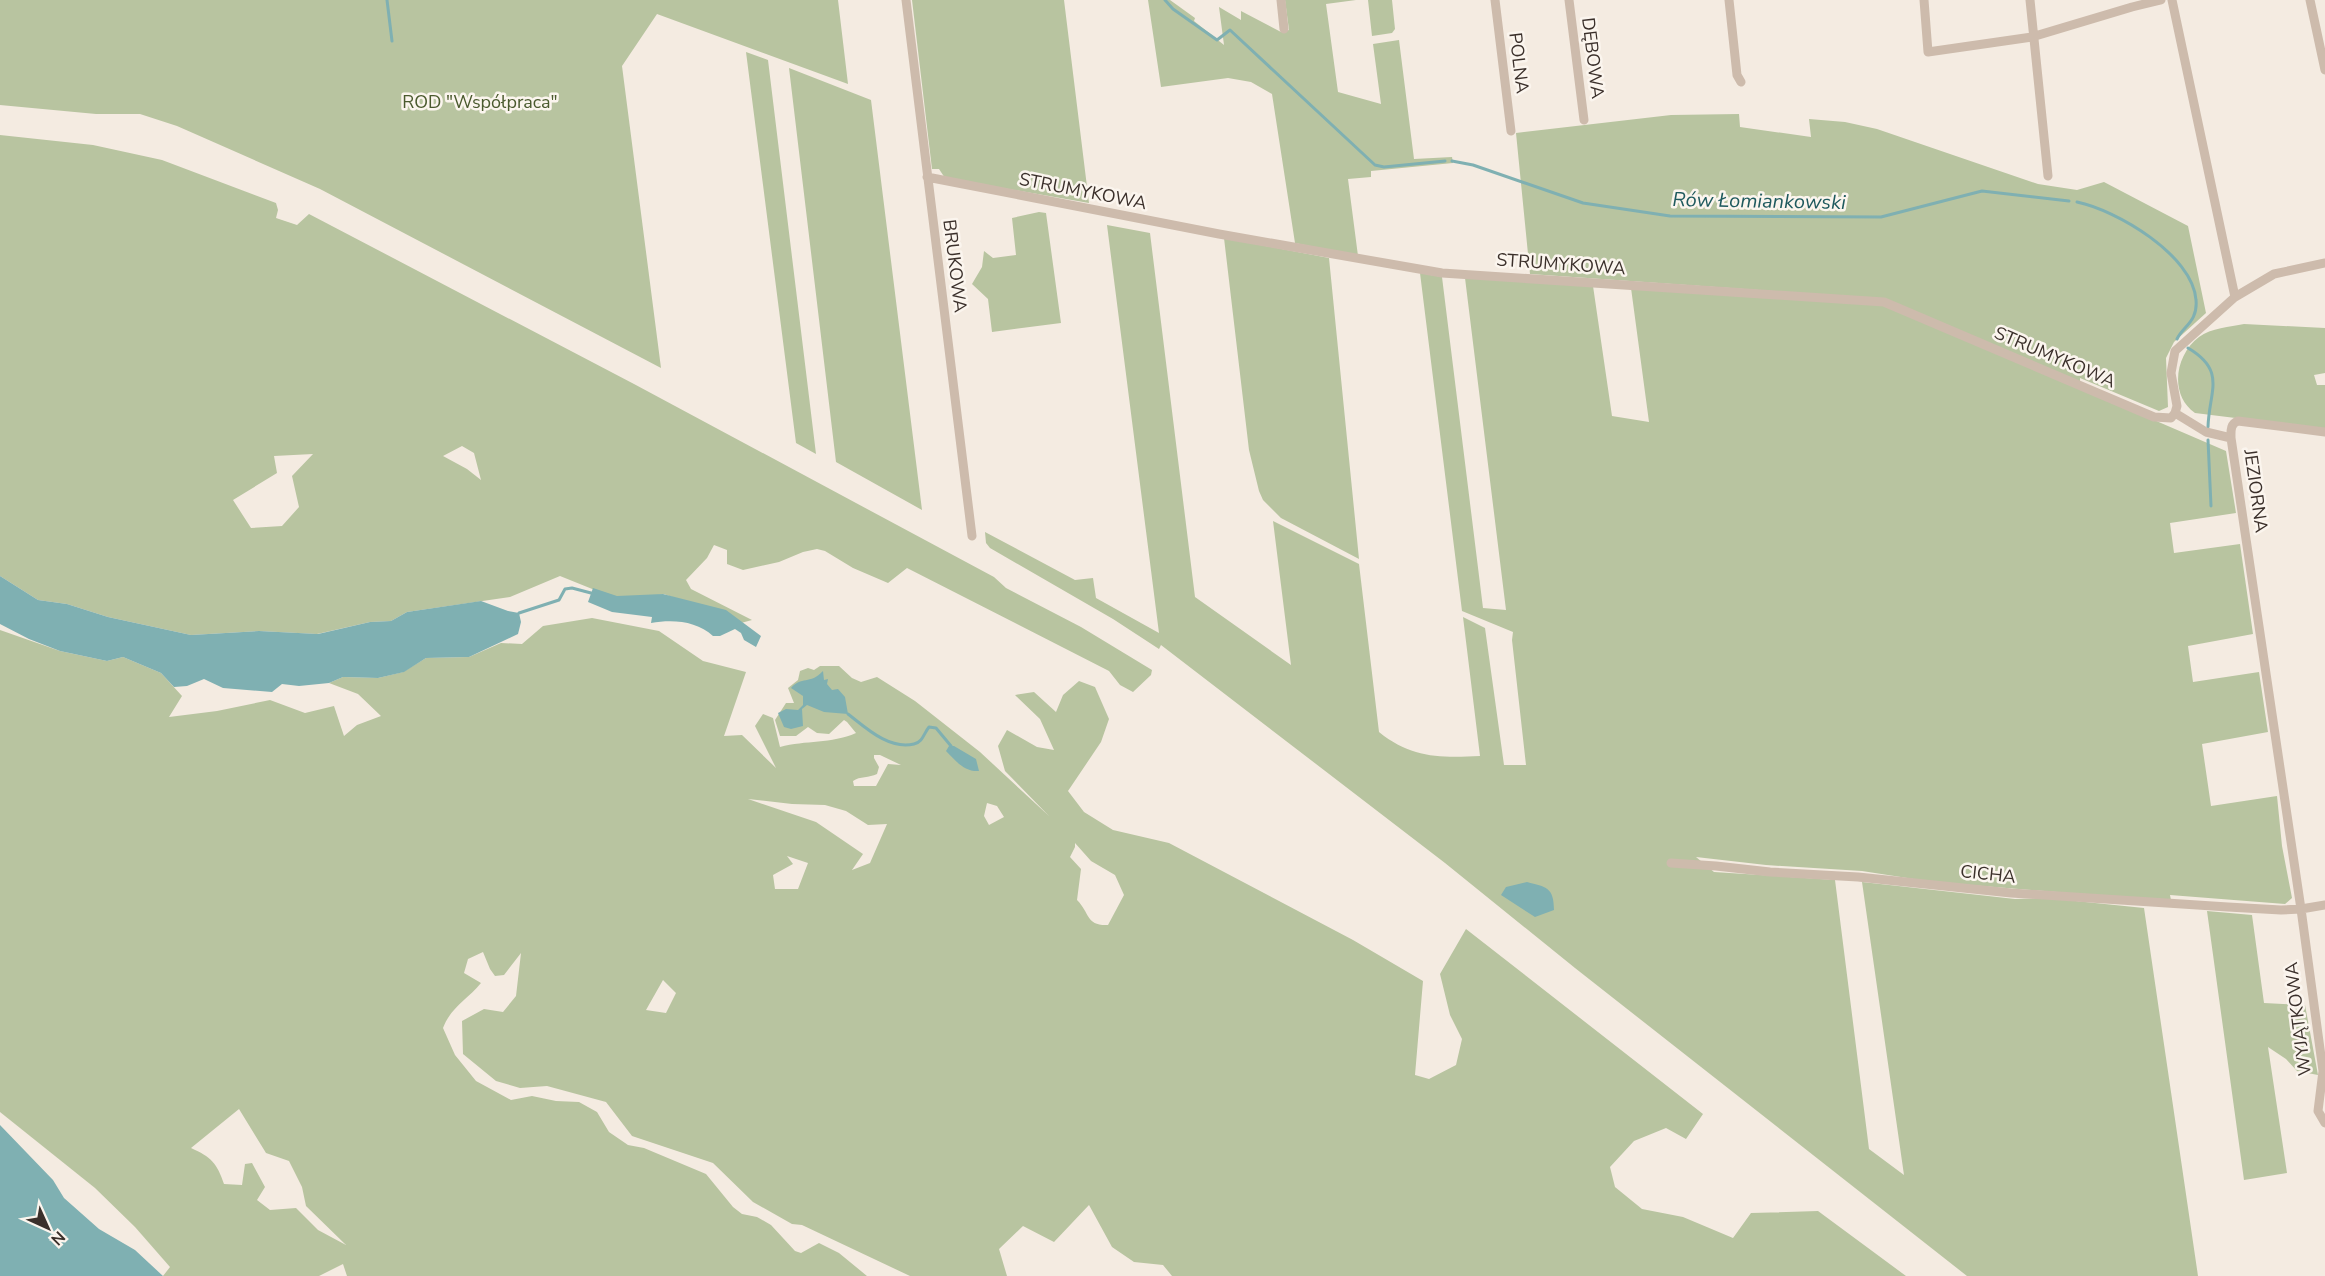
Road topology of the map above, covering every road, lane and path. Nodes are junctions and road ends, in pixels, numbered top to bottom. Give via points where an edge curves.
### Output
1 (906, 0) edge
2 (1281, 0) edge
3 (1495, 0) edge
4 (1569, 0) edge
5 (1729, 0) edge
6 (1924, 0) edge
7 (2030, 0) edge
8 (2161, 0) edge
9 (2172, 0) edge
10 (2310, 0) edge
11 (1284, 29) dead end
12 (2032, 37) junction
13 (2325, 70) edge
14 (1741, 81) dead end
15 (1584, 120) dead end
16 (1511, 131) dead end
17 (2048, 176) dead end
18 (927, 177) junction
19 (2325, 263) edge
20 (2235, 297) junction
21 (2175, 413) junction
22 (2325, 432) edge
23 (2231, 438) junction
24 (972, 536) dead end
25 (1671, 863) dead end
26 (2325, 904) edge
27 (2301, 909) junction
28 (2325, 1123) edge

1 - 18 street, BRUKOWA
2 - 11 street
3 - 16 street, POLNA
4 - 15 street, DĘBOWA
5 - 14 street via 1737,75
6 - 12 street via 1928,52
7 - 12 street
8 - 12 street
9 - 20 street
10 - 13 street
12 - 17 street
18 - 21 street, STRUMYKOWA via 1442,273 1884,302 2154,417 2170,418
18 - 24 street, BRUKOWA
19 - 20 street via 2274,274
20 - 21 street via 2175,351 2171,373
21 - 23 street, JEZIORNA via 2206,432
22 - 23 street via 2238,421 2231,428
23 - 27 street, JEZIORNA
25 - 27 street, CICHA via 2019,894
26 - 27 street, CICHA
27 - 28 street, WYJĄTKOWA via 2323,1071 2318,1111

